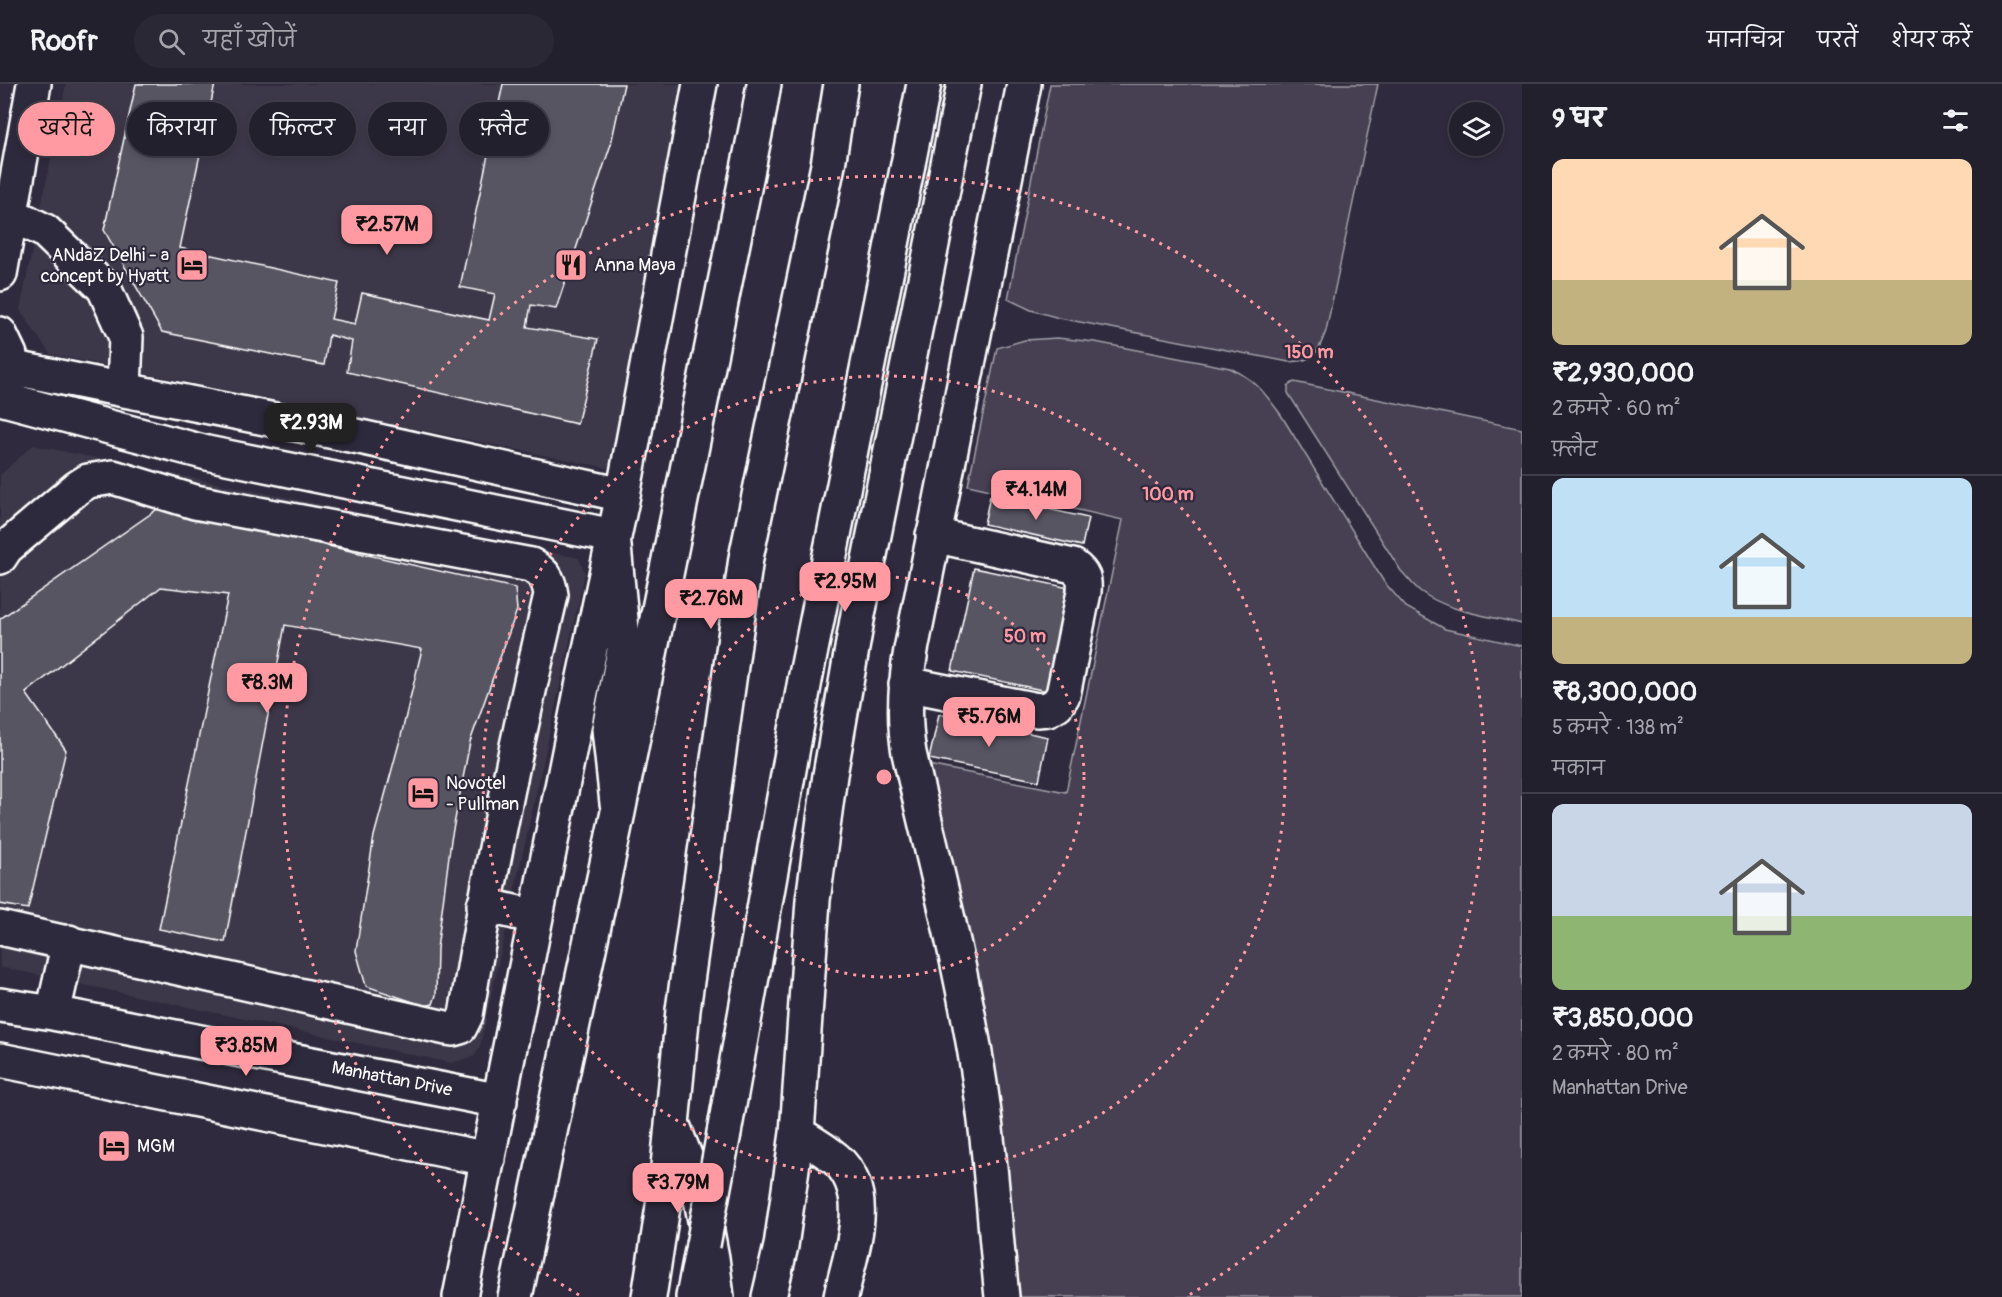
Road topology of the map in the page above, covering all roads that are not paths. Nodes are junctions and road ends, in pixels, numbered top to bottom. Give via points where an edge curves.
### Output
1 (34, 84) edge
2 (700, 84) edge
3 (764, 84) edge
4 (841, 84) edge
5 (924, 84) edge
6 (964, 84) edge
7 (1024, 84) edge
8 (11, 214) junction
9 (0, 274) edge
10 (0, 334) edge
11 (9, 367) junction
12 (124, 390) junction
13 (2, 401) edge
14 (180, 446) junction
15 (170, 494) junction
16 (623, 495) junction
17 (933, 535) junction
18 (613, 536) junction
19 (0, 557) edge
20 (532, 673) junction
21 (583, 682) junction
22 (906, 684) junction
23 (618, 812) junction
24 (484, 905) junction
25 (536, 916) junction
26 (0, 928) edge
27 (69, 942) junction
28 (0, 1005) edge
29 (53, 1013) junction
30 (0, 1060) edge
31 (501, 1101) junction
32 (672, 1123) junction
33 (797, 1133) junction
34 (488, 1158) junction
35 (460, 1297) edge
36 (515, 1297) edge
37 (649, 1297) edge
38 (693, 1297) edge
39 (717, 1297) edge
40 (770, 1297) edge
41 (841, 1297) edge
42 (1002, 1297) edge

1 - 8 street
2 - 16 street
3 - 23 street
4 - 32 street via 828,165 746,558 683,1010
5 - 38 street, bridge via 803,691
6 - 33 street via 857,620 830,775 813,900
7 - 17 street
8 - 9 street
8 - 12 street via 45,231 104,288 126,337
10 - 11 street via 10,355
11 - 12 street
11 - 13 street
12 - 16 street
13 - 14 street
14 - 15 street
14 - 18 street
15 - 19 street via 113,477 88,481
15 - 20 street via 531,566 550,582 551,595
16 - 18 street
17 - 22 street
17 - 22 street via 1073,567 1085,580 1084,592 1063,695 1048,710
18 - 21 street
18 - 23 street via 624,650 609,729
20 - 21 street
20 - 24 street
21 - 25 street
22 - 42 street via 904,717 909,753 978,1066
23 - 36 street
24 - 25 street
24 - 27 street via 466,1015 460,1027 453,1029
25 - 31 street
26 - 27 street
27 - 29 street
28 - 29 street, Manhattan Drive
29 - 31 street, Manhattan Drive
30 - 34 street
31 - 34 street
32 - 37 street
32 - 39 street via 700,1194
33 - 40 street
33 - 41 street via 838,1160 856,1197 857,1226
34 - 35 street

